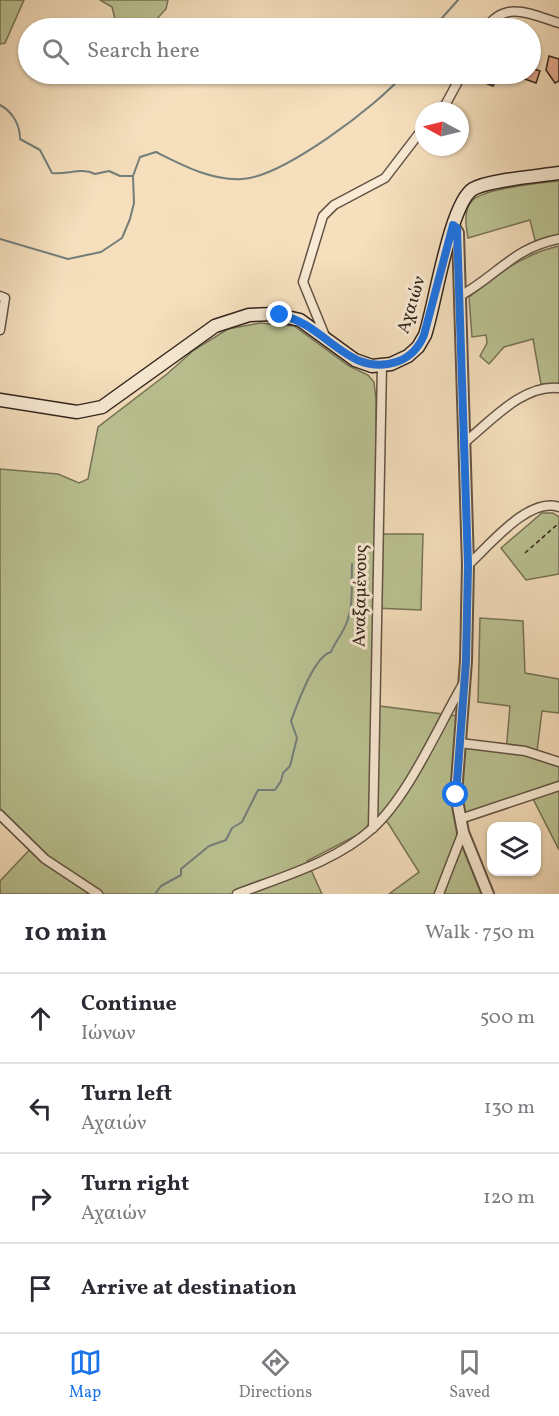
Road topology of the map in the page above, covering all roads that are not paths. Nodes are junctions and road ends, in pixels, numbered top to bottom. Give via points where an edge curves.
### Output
1 (494, 18) edge
2 (559, 23) edge
3 (457, 84) edge
4 (447, 102) edge
5 (415, 139) edge
6 (559, 173) edge
7 (453, 225) junction
8 (559, 239) edge
9 (0, 296) edge
10 (460, 296) junction
11 (0, 330) edge
12 (325, 336) junction
13 (382, 365) junction
14 (559, 388) edge
15 (0, 400) edge
16 (465, 442) junction
17 (559, 507) edge
18 (468, 565) junction
19 (465, 681) junction
20 (460, 744) junction
21 (559, 762) edge
22 (559, 786) edge
23 (0, 815) edge
24 (460, 819) junction
25 (373, 828) junction
26 (463, 832) junction
27 (79, 883) junction
28 (77, 894) edge
29 (98, 894) edge
30 (237, 894) edge
31 (439, 894) edge
32 (488, 894) edge

1 - 2 street via 508,10
3 - 4 street
5 - 12 street via 385,178 334,205 323,216 303,282
6 - 7 main road, Αχαιών via 474,188 464,198
7 - 10 street via 458,233
7 - 13 main road, Αχαιών via 421,344 403,359
8 - 10 street via 514,256
9 - 11 street via 5,305
10 - 16 street
12 - 13 main road via 358,362
12 - 15 main road via 305,322 287,316 242,316 215,326 117,399 96,410 76,412
13 - 25 street, Αναξαμένους
14 - 16 street via 539,388 527,394
16 - 18 street
17 - 18 street via 546,504 530,510
18 - 19 street
19 - 20 street
19 - 25 street via 399,796
20 - 21 street via 525,751
20 - 24 street via 456,785
22 - 24 street
23 - 27 street via 45,859
24 - 26 street
25 - 30 street via 320,862
26 - 31 street
26 - 32 street
27 - 28 street
27 - 29 street

